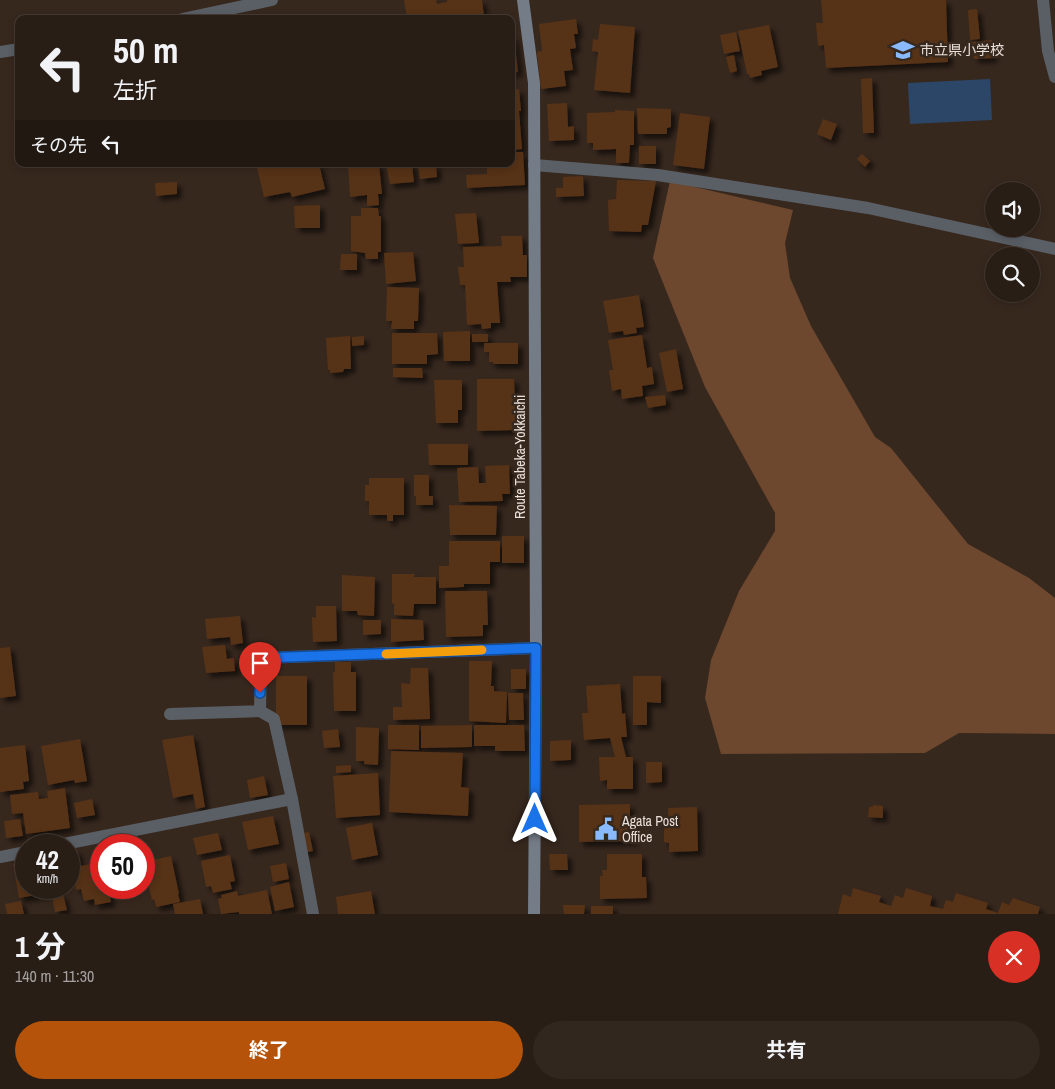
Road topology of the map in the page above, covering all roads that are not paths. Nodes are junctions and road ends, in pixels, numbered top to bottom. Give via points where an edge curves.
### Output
1 (272, 0) edge
2 (523, 0) edge
3 (1043, 0) edge
4 (201, 15) edge
5 (15, 50) edge
6 (0, 52) edge
7 (1055, 77) edge
8 (534, 165) junction
9 (1055, 249) edge
10 (536, 648) junction
11 (260, 710) junction
12 (170, 714) dead end
13 (292, 799) junction
14 (80, 841) edge
15 (15, 854) edge
16 (0, 857) edge
17 (313, 914) edge
18 (534, 914) edge

1 - 4 street
2 - 8 main road, Route Tabeka-Yokkaichi via 534,82
3 - 7 street via 1048,51
5 - 6 street
8 - 9 street via 658,175 868,208
8 - 10 main road, Route Tabeka-Yokkaichi
10 - 11 street via 261,658
10 - 18 main road, Route Tabeka-Yokkaichi
11 - 12 street
11 - 13 street via 274,718
13 - 14 street
13 - 17 street
15 - 16 street

